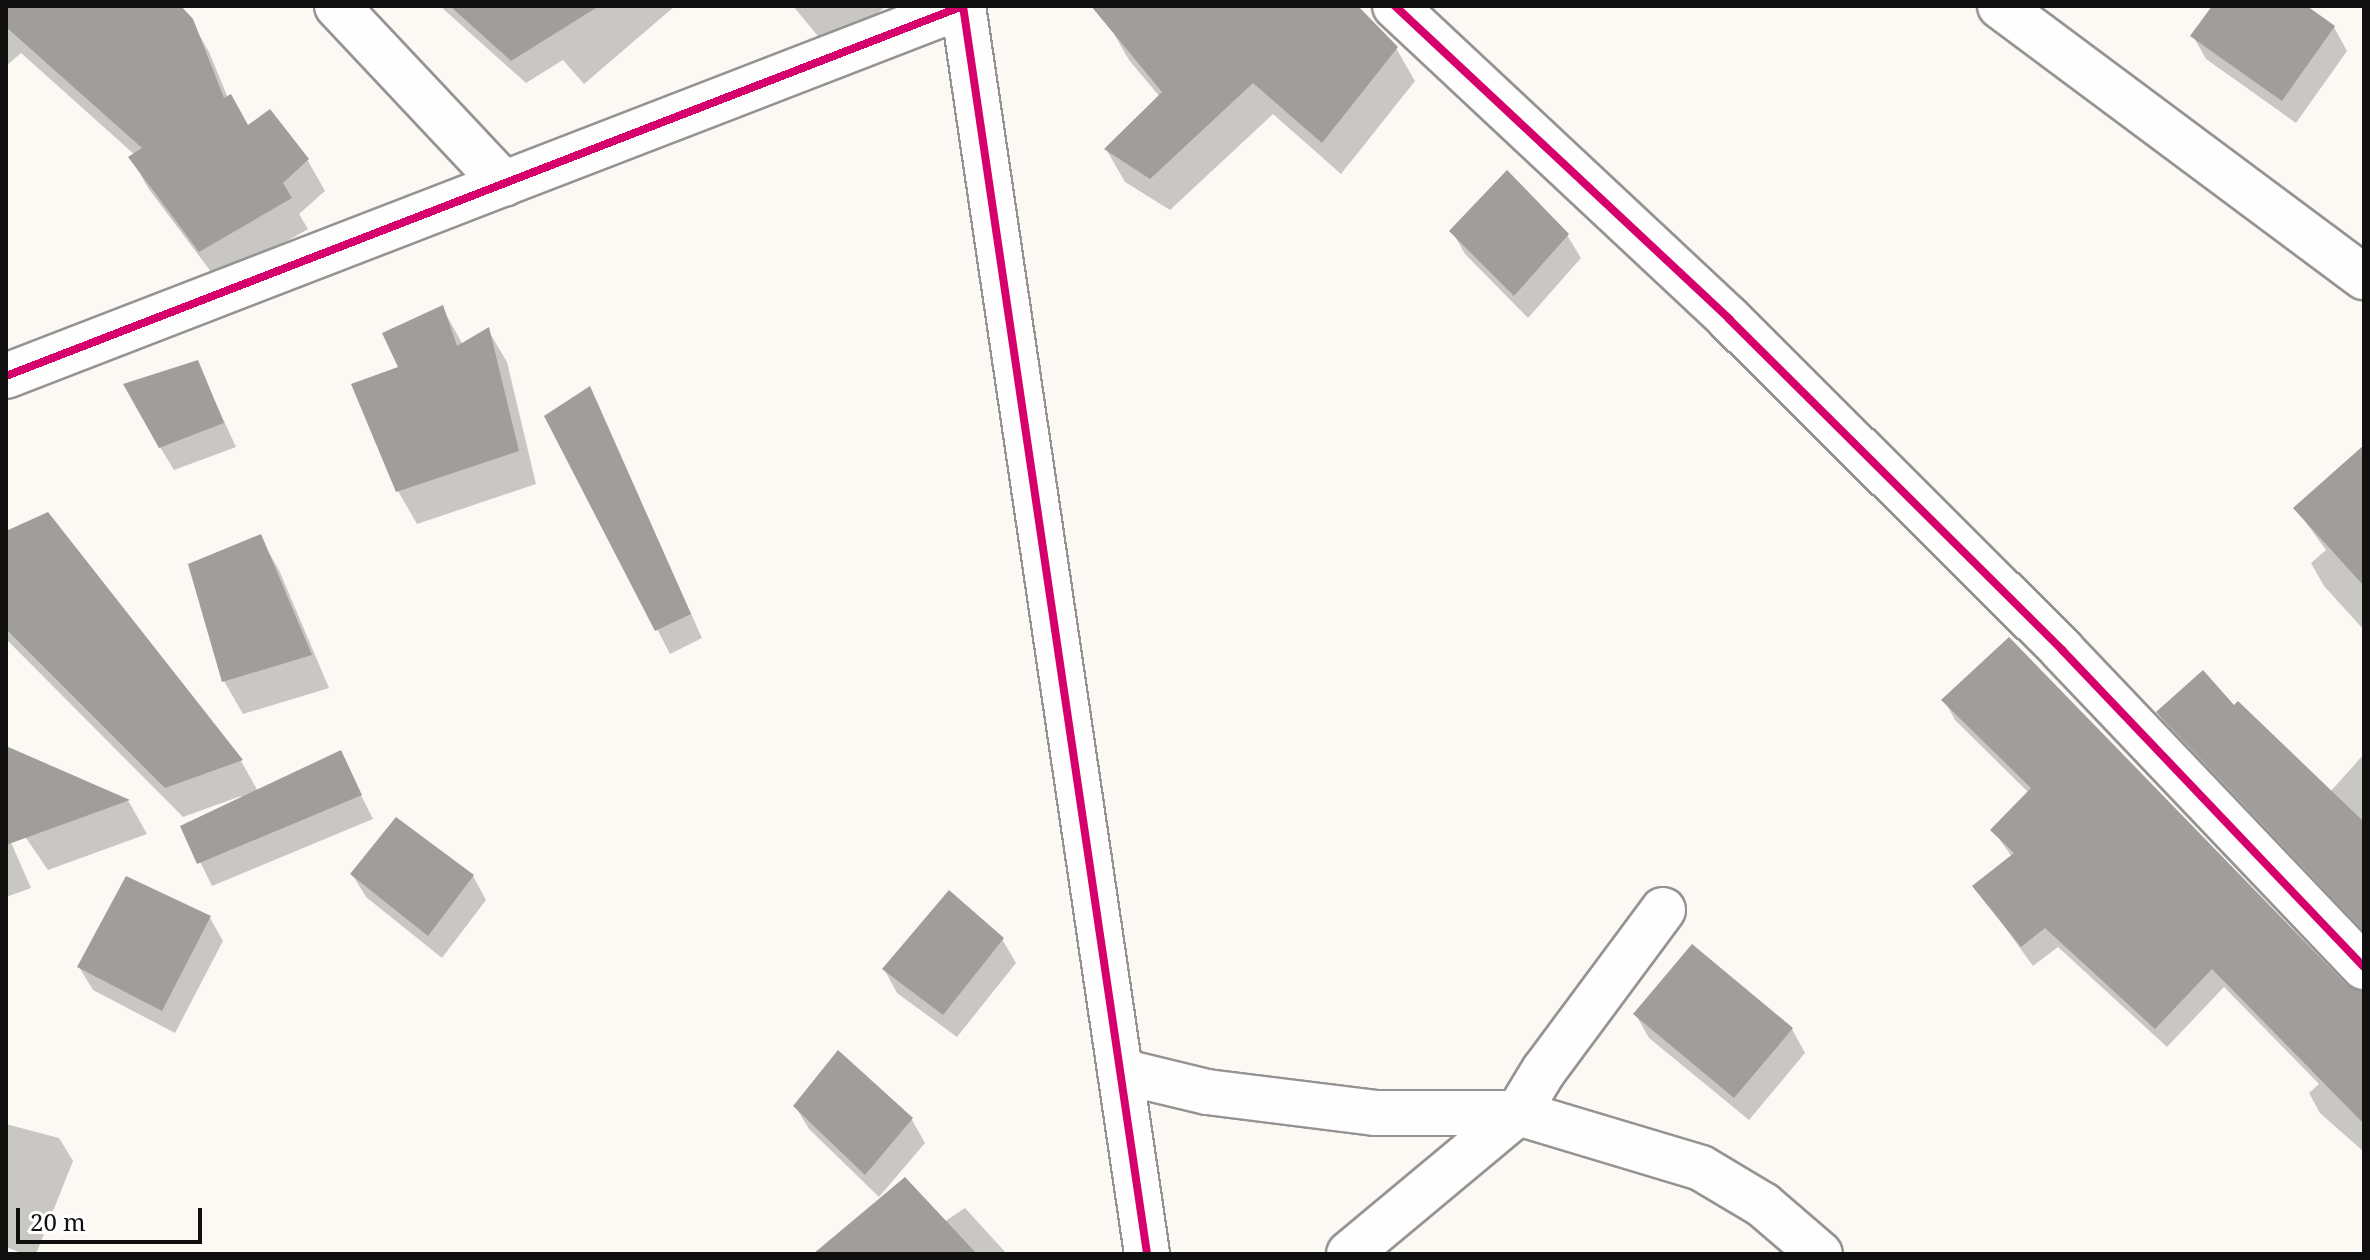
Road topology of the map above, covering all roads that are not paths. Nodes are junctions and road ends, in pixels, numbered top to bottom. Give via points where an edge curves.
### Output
1 (337, 6) edge
2 (1395, 6) edge
3 (2000, 6) edge
4 (504, 184) junction
5 (2364, 277) edge
6 (6, 376) edge
7 (1663, 910) dead end
8 (2364, 967) edge
9 (1120, 1071) junction
10 (1518, 1113) junction
11 (1147, 1254) edge
12 (1349, 1254) edge
13 (1820, 1254) edge

1 - 4 street
2 - 8 street via 1751,341 2062,650
3 - 5 street
4 - 6 street
4 - 9 street via 963,6
7 - 10 street
9 - 10 street via 1207,1092 1375,1113
9 - 11 street
10 - 12 street
10 - 13 street via 1701,1168 1763,1205

